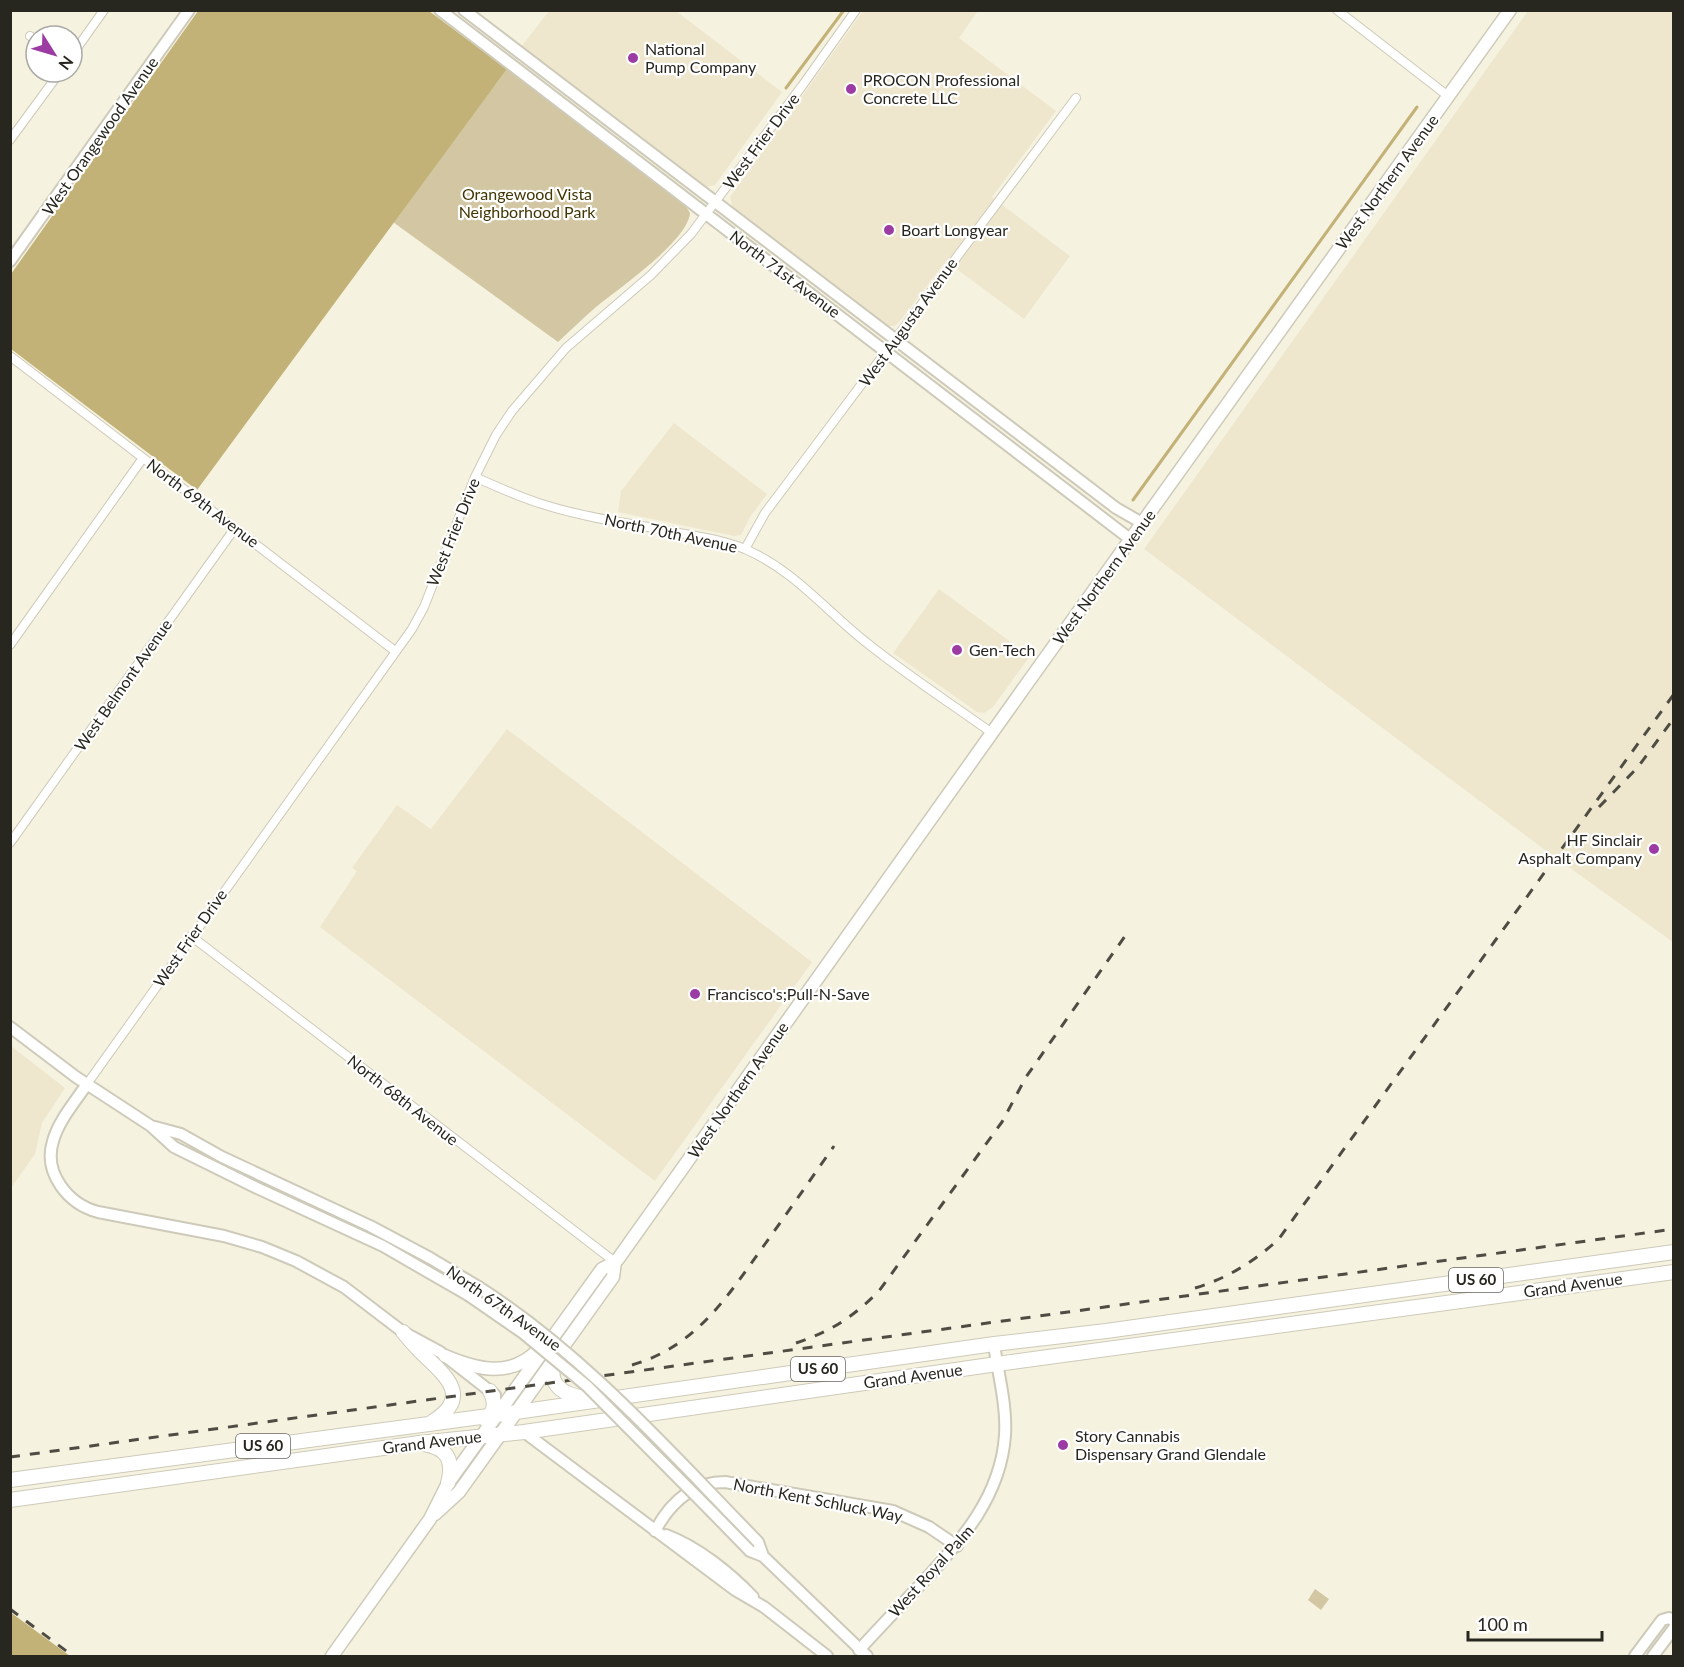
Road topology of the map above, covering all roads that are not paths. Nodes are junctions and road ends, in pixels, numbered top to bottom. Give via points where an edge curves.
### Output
1 (104, 10) edge
2 (189, 10) edge
3 (440, 10) edge
4 (464, 10) edge
5 (856, 10) edge
6 (1337, 10) edge
7 (1510, 10) edge
8 (84, 38) edge
9 (51, 84) edge
10 (1449, 96) junction
11 (1076, 98) dead end
12 (620, 129) junction
13 (10, 140) edge
14 (611, 141) junction
15 (716, 202) junction
16 (707, 214) junction
17 (788, 257) junction
18 (10, 261) edge
19 (779, 270) junction
20 (896, 340) junction
21 (887, 352) junction
22 (10, 356) edge
23 (144, 458) junction
24 (475, 477) junction
25 (1142, 523) junction
26 (235, 528) junction
27 (1130, 539) junction
28 (745, 549) junction
29 (10, 645) edge
30 (395, 651) junction
31 (992, 734) junction
32 (10, 843) edge
33 (191, 936) junction
34 (10, 1027) edge
35 (87, 1084) junction
36 (151, 1126) junction
37 (1668, 1253) edge
38 (615, 1262) junction
39 (1669, 1272) edge
40 (1246, 1311) junction
41 (558, 1330) junction
42 (1249, 1330) junction
43 (403, 1332) junction
44 (994, 1344) junction
45 (557, 1355) junction
46 (445, 1356) junction
47 (997, 1364) junction
48 (516, 1388) junction
49 (490, 1391) junction
50 (613, 1398) junction
51 (505, 1403) junction
52 (516, 1412) junction
53 (493, 1415) junction
54 (429, 1423) junction
55 (524, 1432) junction
56 (501, 1435) junction
57 (481, 1436) junction
58 (464, 1438) junction
59 (418, 1443) junction
60 (10, 1480) edge
61 (447, 1483) junction
62 (10, 1500) edge
63 (430, 1519) junction
64 (655, 1531) junction
65 (957, 1546) junction
66 (763, 1556) junction
67 (1674, 1621) edge
68 (1674, 1628) edge
69 (863, 1653) edge
70 (332, 1656) edge
71 (827, 1656) edge
72 (1635, 1656) edge
73 (1653, 1656) edge

1 - 8 street
2 - 18 main road, West Orangewood Avenue
3 - 14 main road, North 71st Avenue
4 - 12 main road, North 71st Avenue
5 - 15 street, West Frier Drive
6 - 10 street
7 - 10 main road, West Northern Avenue
9 - 13 street
10 - 25 main road, West Northern Avenue
11 - 20 street, West Augusta Avenue
12 - 14 main road
12 - 15 main road, North 71st Avenue
14 - 16 main road, North 71st Avenue
15 - 16 street, West Frier Drive
15 - 17 main road, North 71st Avenue
16 - 19 main road, North 71st Avenue
16 - 24 street, West Frier Drive via 664,263 581,333 548,367 502,427
17 - 19 main road
17 - 20 main road, North 71st Avenue
19 - 21 main road, North 71st Avenue
20 - 21 street, West Augusta Avenue
20 - 25 main road, North 71st Avenue via 1121,512
21 - 27 main road, North 71st Avenue
21 - 28 street, West Augusta Avenue via 765,513
22 - 23 street, North 69th Avenue
23 - 26 street, North 69th Avenue
23 - 29 street
24 - 28 street, North 70th Avenue via 543,505
24 - 30 street, West Frier Drive via 424,607
25 - 27 main road, West Northern Avenue
26 - 30 street, North 69th Avenue
26 - 32 street, West Belmont Avenue
27 - 31 main road, West Northern Avenue
28 - 31 street, North 70th Avenue via 787,573 868,645
30 - 33 street, West Frier Drive
31 - 38 main road, West Northern Avenue
33 - 35 street, West Frier Drive
33 - 38 street, North 68th Avenue
34 - 35 main road, North 67th Avenue
35 - 36 main road, North 67th Avenue
35 - 43 main road via 52,1142 57,1180 75,1202 98,1212 201,1230 262,1247 327,1277
36 - 66 main road, North 67th Avenue, bridge via 174,1147 383,1246 468,1294 587,1386 724,1526 750,1551
36 - 66 main road, North 67th Avenue, bridge via 181,1134 377,1230 477,1286 581,1364 622,1402 758,1542
37 - 39 highway
37 - 40 highway, Grand Avenue / US 60
38 - 41 main road, West Northern Avenue via 602,1269
38 - 45 main road, West Northern Avenue via 613,1277
39 - 42 highway, Grand Avenue / US 60
40 - 42 highway
40 - 44 highway, Grand Avenue / US 60
41 - 46 main road via 526,1360 508,1368 478,1368
41 - 48 main road, West Northern Avenue
42 - 47 highway, Grand Avenue / US 60
43 - 46 main road
43 - 54 highway via 450,1384 449,1406
44 - 47 main road, West Royal Palm
44 - 50 highway, Grand Avenue / US 60
45 - 50 highway via 552,1372 562,1391 573,1396
45 - 52 main road, West Northern Avenue
46 - 49 main road
47 - 55 highway, Grand Avenue / US 60
47 - 65 main road, West Royal Palm via 1005,1416 1003,1455 987,1500
48 - 51 main road, West Northern Avenue
48 - 52 main road
49 - 51 main road
49 - 53 highway via 495,1401
50 - 52 highway, Grand Avenue / US 60
51 - 52 main road
51 - 53 main road, West Northern Avenue
52 - 53 highway, Grand Avenue / US 60
52 - 55 main road
52 - 56 main road, West Northern Avenue
53 - 54 highway, Grand Avenue / US 60
53 - 57 main road, West Northern Avenue
53 - 58 highway
54 - 60 highway, Grand Avenue / US 60
55 - 56 highway, Grand Avenue / US 60
55 - 64 main road
56 - 57 highway, Grand Avenue / US 60
56 - 63 main road, West Northern Avenue via 459,1492
57 - 58 highway, Grand Avenue / US 60
57 - 61 main road, West Northern Avenue
58 - 59 highway, Grand Avenue / US 60
59 - 61 highway via 431,1445 446,1455 452,1466
59 - 62 highway, Grand Avenue / US 60
61 - 63 main road, West Northern Avenue
63 - 70 main road, West Northern Avenue
64 - 65 main road, North Kent Schluck Way via 669,1510 690,1491 712,1482 725,1482 893,1511 929,1527
64 - 71 main road
65 - 69 main road, West Royal Palm
66 - 69 main road, North 67th Avenue
67 - 72 main road via 1662,1620
68 - 73 main road

